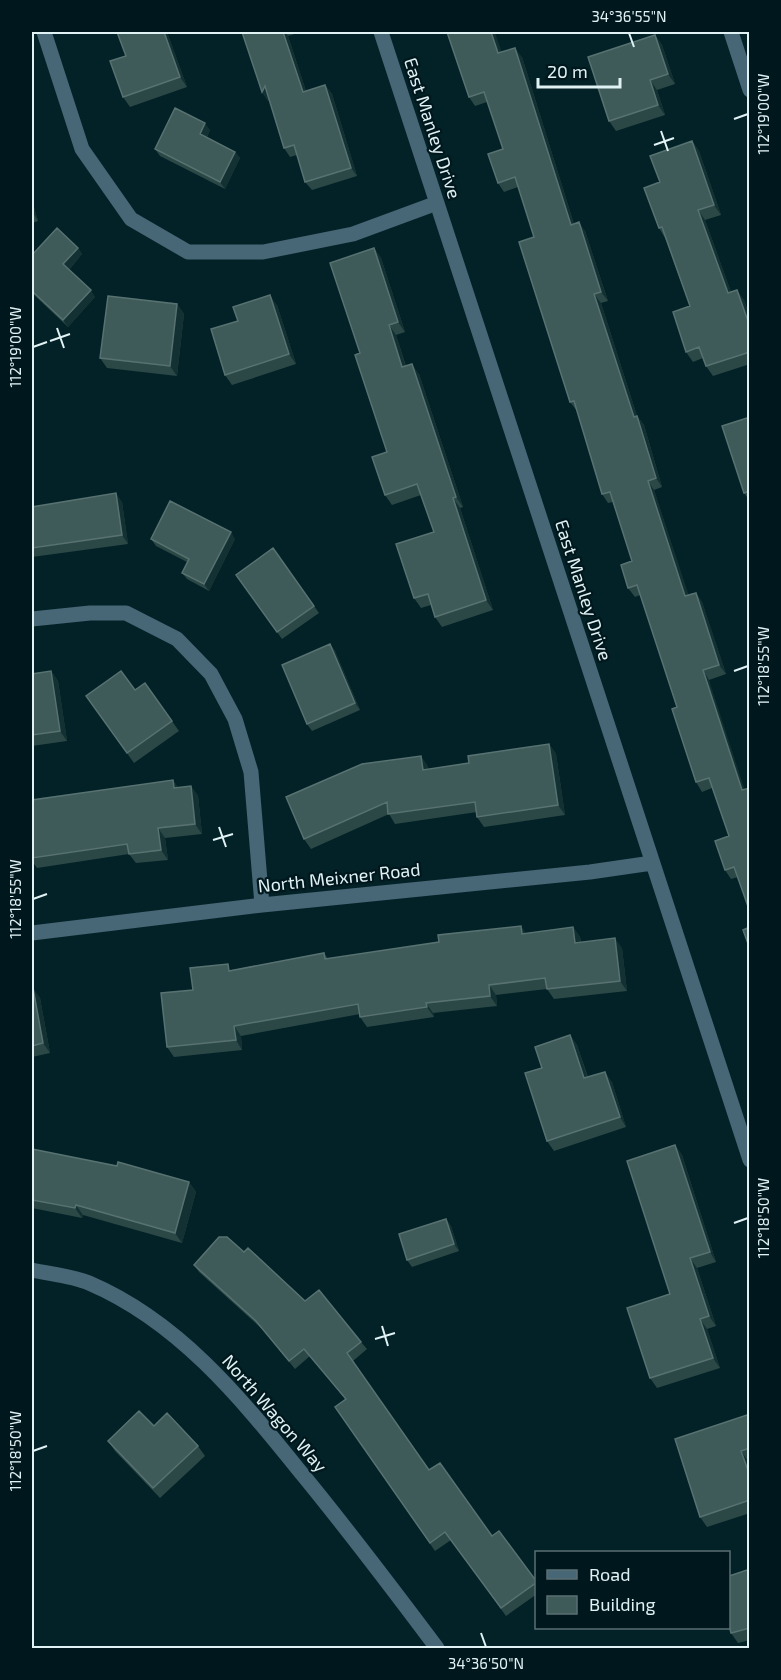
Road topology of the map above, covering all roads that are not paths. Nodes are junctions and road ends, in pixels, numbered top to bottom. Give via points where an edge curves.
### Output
1 (44, 32) edge
2 (381, 32) edge
3 (731, 32) edge
4 (750, 90) edge
5 (437, 203) junction
6 (32, 619) edge
7 (652, 863) junction
8 (262, 905) junction
9 (32, 933) edge
10 (750, 1160) edge
11 (32, 1270) edge
12 (437, 1648) edge

1 - 5 street via 81,149 131,219 188,252 263,252 353,234
2 - 5 street, East Manley Drive
3 - 4 street
5 - 7 street, East Manley Drive
6 - 8 street via 126,613 177,639 211,674 235,719 251,772
7 - 8 street, North Meixner Road
7 - 10 street, East Manley Drive
8 - 9 street, North Meixner Road
11 - 12 street, North Wagon Way via 88,1282 140,1310 193,1351 242,1400 352,1535

